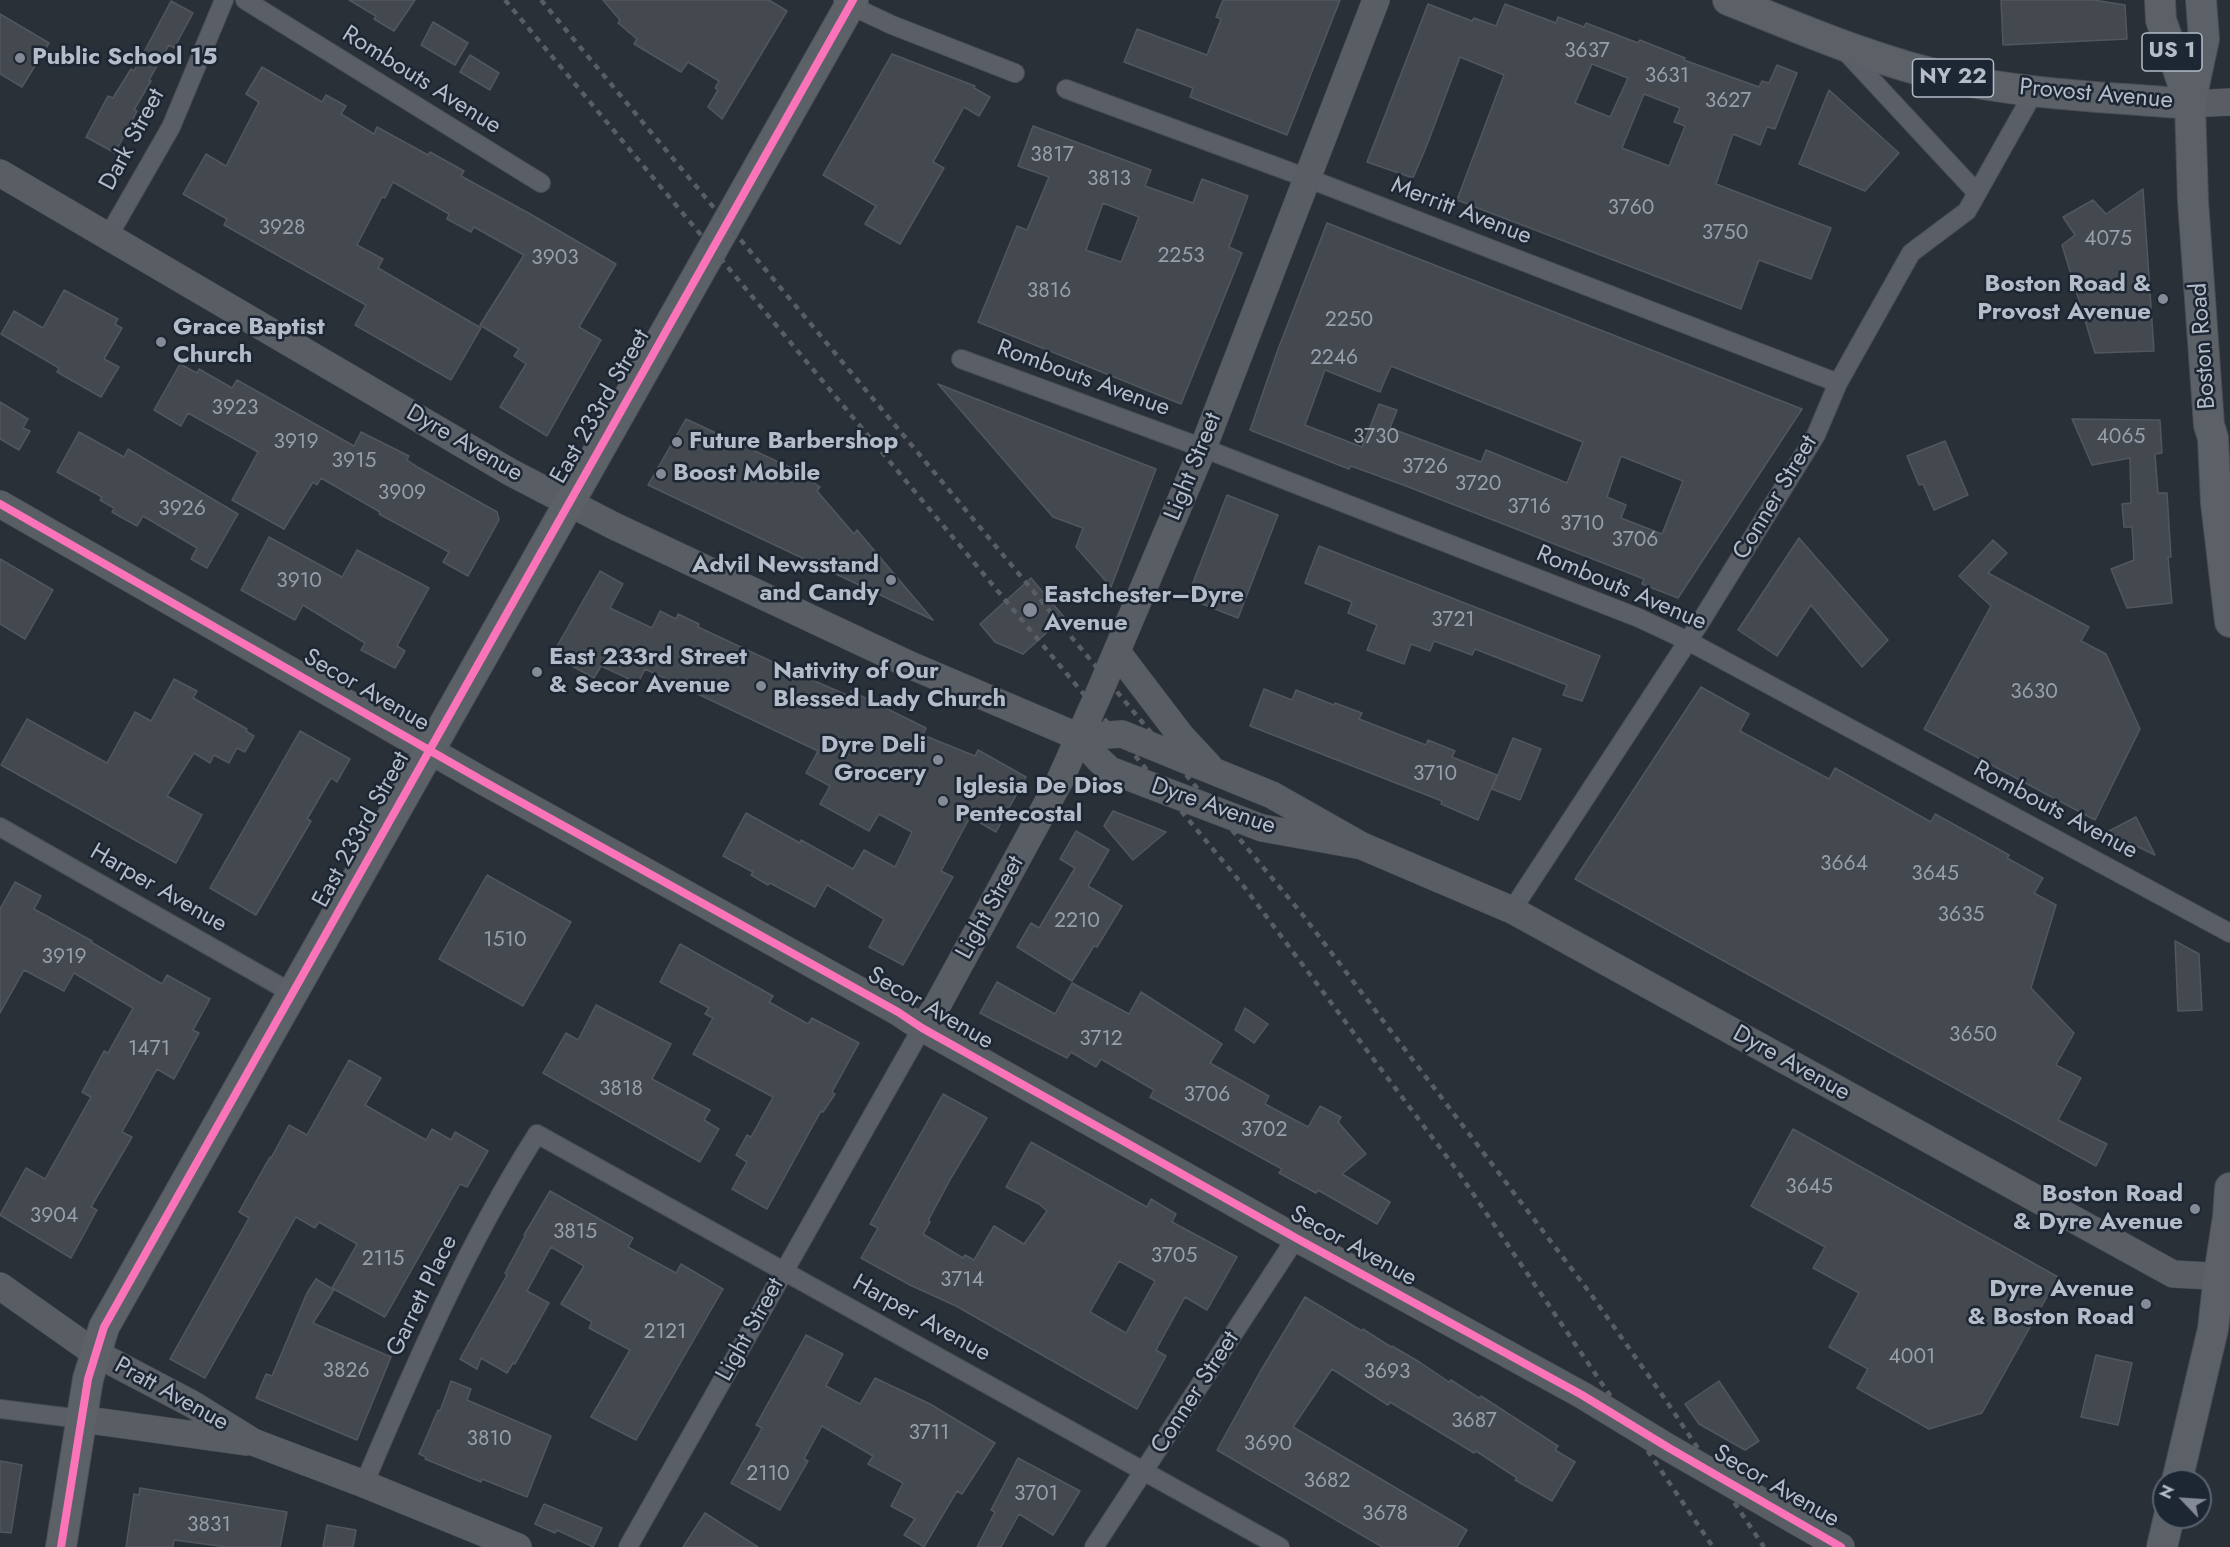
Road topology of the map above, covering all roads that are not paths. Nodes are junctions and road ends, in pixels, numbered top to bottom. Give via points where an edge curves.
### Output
1 (224, 0) edge
2 (245, 0) edge
3 (1376, 0) edge
4 (1728, 0) edge
5 (2160, 0) edge
6 (2201, 0) edge
7 (847, 2) edge
8 (1838, 43) junction
9 (1015, 74) dead end
10 (1066, 89) dead end
11 (2035, 90) junction
12 (2230, 102) edge
13 (2190, 104) junction
14 (0, 173) edge
15 (1306, 178) junction
16 (541, 183) dead end
17 (1977, 193) junction
18 (109, 235) junction
19 (961, 359) dead end
20 (1838, 383) junction
21 (1203, 448) junction
22 (569, 503) junction
23 (0, 504) edge
24 (2230, 622) edge
25 (1688, 641) junction
26 (1117, 652) junction
27 (1079, 737) junction
28 (429, 750) junction
29 (1213, 772) junction
30 (0, 827) edge
31 (1362, 846) junction
32 (1512, 910) junction
33 (2230, 933) edge
34 (292, 993) junction
35 (922, 1028) junction
36 (537, 1134) joint
37 (2230, 1188) edge
38 (1296, 1238) junction
39 (784, 1271) junction
40 (2224, 1276) edge
41 (0, 1286) edge
42 (95, 1353) junction
43 (0, 1409) edge
44 (81, 1419) junction
45 (253, 1442) junction
46 (2180, 1469) edge
47 (1146, 1471) junction
48 (364, 1484) junction
49 (2166, 1529) edge
50 (61, 1547) edge
51 (518, 1547) edge
52 (628, 1547) edge
53 (1094, 1547) edge
54 (1280, 1547) edge
55 (1841, 1547) edge
56 (2162, 1547) edge

1 - 18 street, Dark Street via 171,127
2 - 16 street, Rombouts Avenue
3 - 15 street, Light Street
4 - 8 main road, Provost Avenue / NY 22
5 - 13 main road, Boston Road / US 1 via 2161,20
6 - 13 main road, Boston Road / US 1 via 2204,39
7 - 9 street via 892,25
7 - 22 main road, East 233rd Street
8 - 11 main road, Provost Avenue / NY 22 via 1952,78
8 - 17 street
10 - 15 street, Merritt Avenue
11 - 13 main road, Provost Avenue / NY 22
11 - 17 street, Conner Street
12 - 13 street
13 - 24 main road, Boston Road / US 1 via 2209,425
14 - 18 street, Dyre Avenue
15 - 20 street, Merritt Avenue
15 - 21 street, Light Street
17 - 20 street, Conner Street via 1967,212 1911,253
18 - 22 street, Dyre Avenue
19 - 21 street, Rombouts Avenue
20 - 25 street, Conner Street via 1816,435
21 - 25 street, Rombouts Avenue via 1639,618
21 - 26 street, Light Street
22 - 27 street, Dyre Avenue via 910,665
22 - 28 main road, East 233rd Street
23 - 28 street, Secor Avenue
25 - 32 street, Conner Street
25 - 33 street, Rombouts Avenue
26 - 27 street, Light Street
26 - 29 street
27 - 29 street, Dyre Avenue via 1122,734
27 - 31 street, Dyre Avenue via 1110,770 1262,828
27 - 35 street, Light Street via 1060,780
28 - 34 main road, East 233rd Street
28 - 35 street, Secor Avenue via 898,1011
29 - 31 street, Dyre Avenue via 1272,795
30 - 34 street, Harper Avenue
31 - 32 street, Dyre Avenue
32 - 40 street, Dyre Avenue via 2173,1274
34 - 42 main road, East 233rd Street via 104,1327
35 - 38 street, Secor Avenue
35 - 39 street, Light Street
36 - 39 street, Harper Avenue
36 - 48 street, Garrett Place via 434,1323
37 - 40 main road
38 - 47 street, Conner Street
38 - 55 street, Secor Avenue via 1582,1395
39 - 47 street, Harper Avenue
39 - 52 street, Light Street
40 - 46 main road
41 - 42 street, Pratt Avenue
42 - 44 main road, East 233rd Street
42 - 45 street, Pratt Avenue via 192,1404
43 - 44 street
44 - 45 street, Pratt Avenue
44 - 50 main road, East 233rd Street
45 - 48 street, Pratt Avenue
47 - 53 street, Conner Street
47 - 54 street, Harper Avenue
48 - 51 street, Pratt Avenue
49 - 56 main road

